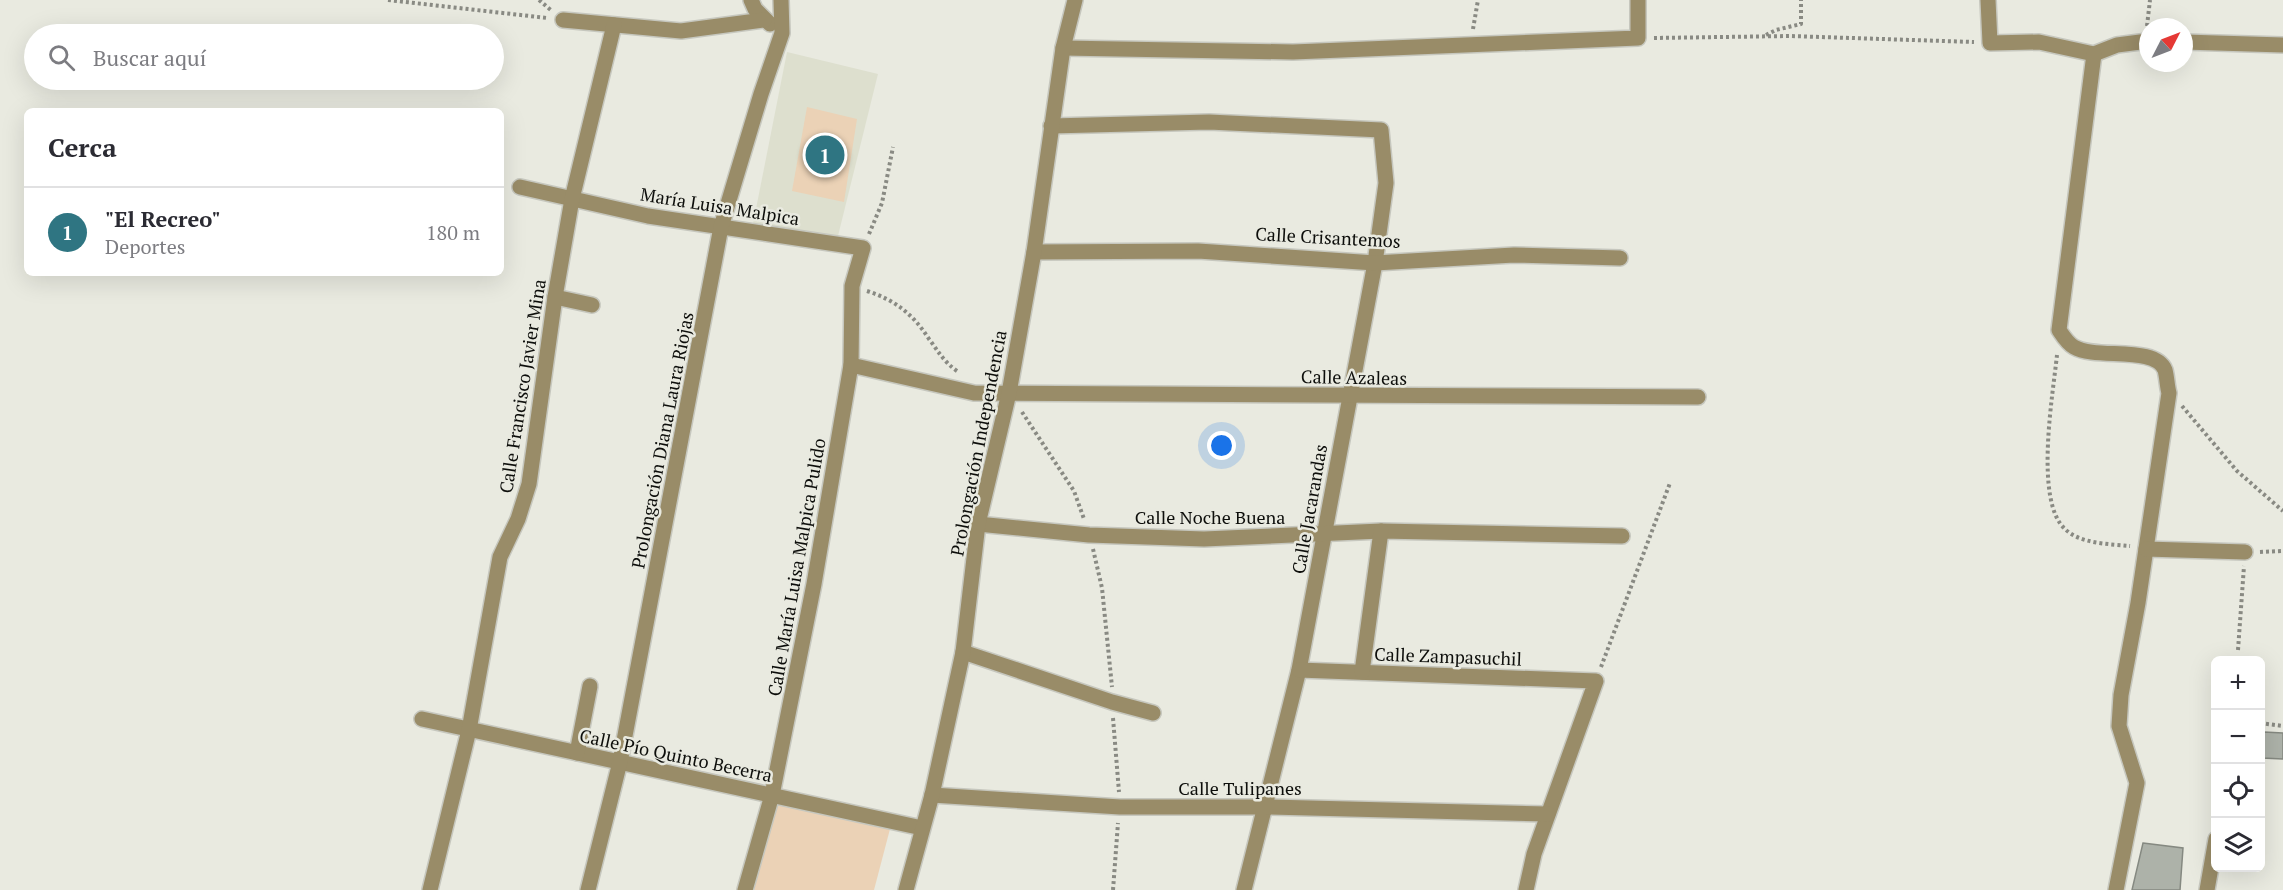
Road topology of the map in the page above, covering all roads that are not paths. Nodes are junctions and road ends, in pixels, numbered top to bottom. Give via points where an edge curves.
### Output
1 (751, 0) edge
2 (781, 0) edge
3 (1075, 0) edge
4 (1638, 0) edge
5 (1988, 0) edge
6 (563, 20) road end
7 (764, 20) junction
8 (614, 25) junction
9 (782, 33) junction
10 (2139, 42) edge
11 (2193, 42) edge
12 (2283, 45) edge
13 (1063, 48) junction
14 (2094, 54) junction
15 (1051, 126) junction
16 (520, 187) dead end
17 (572, 199) junction
18 (721, 227) junction
19 (862, 248) joint
20 (1034, 252) junction
21 (1620, 258) dead end
22 (1375, 263) junction
23 (555, 297) junction
24 (592, 305) dead end
25 (851, 365) junction
26 (1009, 393) junction
27 (1349, 397) junction
28 (1698, 397) dead end
29 (978, 524) junction
30 (1381, 531) junction
31 (1324, 535) junction
32 (1622, 536) dead end
33 (2146, 549) junction
34 (2246, 552) road end
35 (963, 652) junction
36 (1299, 670) junction
37 (1362, 672) junction
38 (590, 686) dead end
39 (1153, 713) dead end
40 (422, 719) dead end
41 (469, 730) junction
42 (577, 753) junction
43 (620, 762) junction
44 (772, 795) junction
45 (932, 795) junction
46 (1266, 807) junction
47 (1548, 814) junction
48 (922, 828) junction
49 (2211, 867) edge
50 (430, 890) edge
51 (588, 890) edge
52 (745, 890) edge
53 (906, 890) edge
54 (1244, 890) edge
55 (1526, 890) edge
56 (2116, 890) edge
57 (2207, 890) edge

1 - 7 street
2 - 9 street, Prolongación Diana Laura Riojas
3 - 13 street, Prolongación Independencia
4 - 13 street via 1638,38 1293,52
5 - 14 street via 1990,43 2039,42
6 - 8 street
7 - 8 street via 681,31
7 - 9 street
8 - 17 street, Calle Francisco Javier Mina
9 - 18 street, Prolongación Diana Laura Riojas
10 - 14 street
11 - 12 street
13 - 15 street, Prolongación Independencia
14 - 33 street via 2059,330 2076,348 2101,354 2148,356 2165,369 2169,393
15 - 20 street, Prolongación Independencia
15 - 22 street, Calle Jacarandas via 1209,122 1381,130 1386,183
16 - 17 street, María Luisa Malpica
17 - 18 street, María Luisa Malpica
17 - 23 street, Calle Francisco Javier Mina
18 - 19 street, María Luisa Malpica
18 - 43 street, Prolongación Diana Laura Riojas
19 - 25 street, Calle María Luisa Malpica Pulido via 852,286
20 - 22 street, Calle Crisantemos via 1198,251
20 - 26 street, Prolongación Independencia
21 - 22 street, Calle Crisantemos via 1514,255
22 - 27 street, Calle Jacarandas
23 - 24 street
23 - 41 street, Calle Francisco Javier Mina via 529,484 500,557
25 - 26 street, Calle Azaleas via 974,393
25 - 44 street, Calle María Luisa Malpica Pulido via 814,584
26 - 27 street, Calle Azaleas
26 - 29 street, Prolongación Independencia
27 - 28 street, Calle Azaleas
27 - 31 street, Calle Jacarandas
29 - 31 street, Calle Noche Buena via 1089,535 1204,539
29 - 35 street, Prolongación Independencia
30 - 31 street, Calle Noche Buena
30 - 32 street, Calle Noche Buena
30 - 37 street
31 - 36 street, Calle Jacarandas
33 - 34 street
33 - 56 street via 2121,695 2119,726 2137,783
35 - 39 street
35 - 45 street, Prolongación Independencia
36 - 37 street, Calle Zampasuchil
36 - 46 street, Calle Jacarandas
37 - 47 street, Calle Zampasuchil via 1596,681
38 - 42 street
40 - 41 street, Calle Pío Quinto Becerra
41 - 42 street, Calle Pío Quinto Becerra
41 - 50 street, Calle Francisco Javier Mina
42 - 43 street, Calle Pío Quinto Becerra
43 - 44 street, Calle Pío Quinto Becerra
43 - 51 street, Prolongación Diana Laura Riojas
44 - 48 street, Calle Pío Quinto Becerra
44 - 52 street, Calle María Luisa Malpica Pulido
45 - 46 street, Calle Tulipanes via 1120,807
45 - 48 street, Prolongación Independencia
46 - 47 street, Calle Tulipanes
46 - 54 street, Calle Jacarandas
47 - 55 street
48 - 53 street, Prolongación Independencia
49 - 57 street

